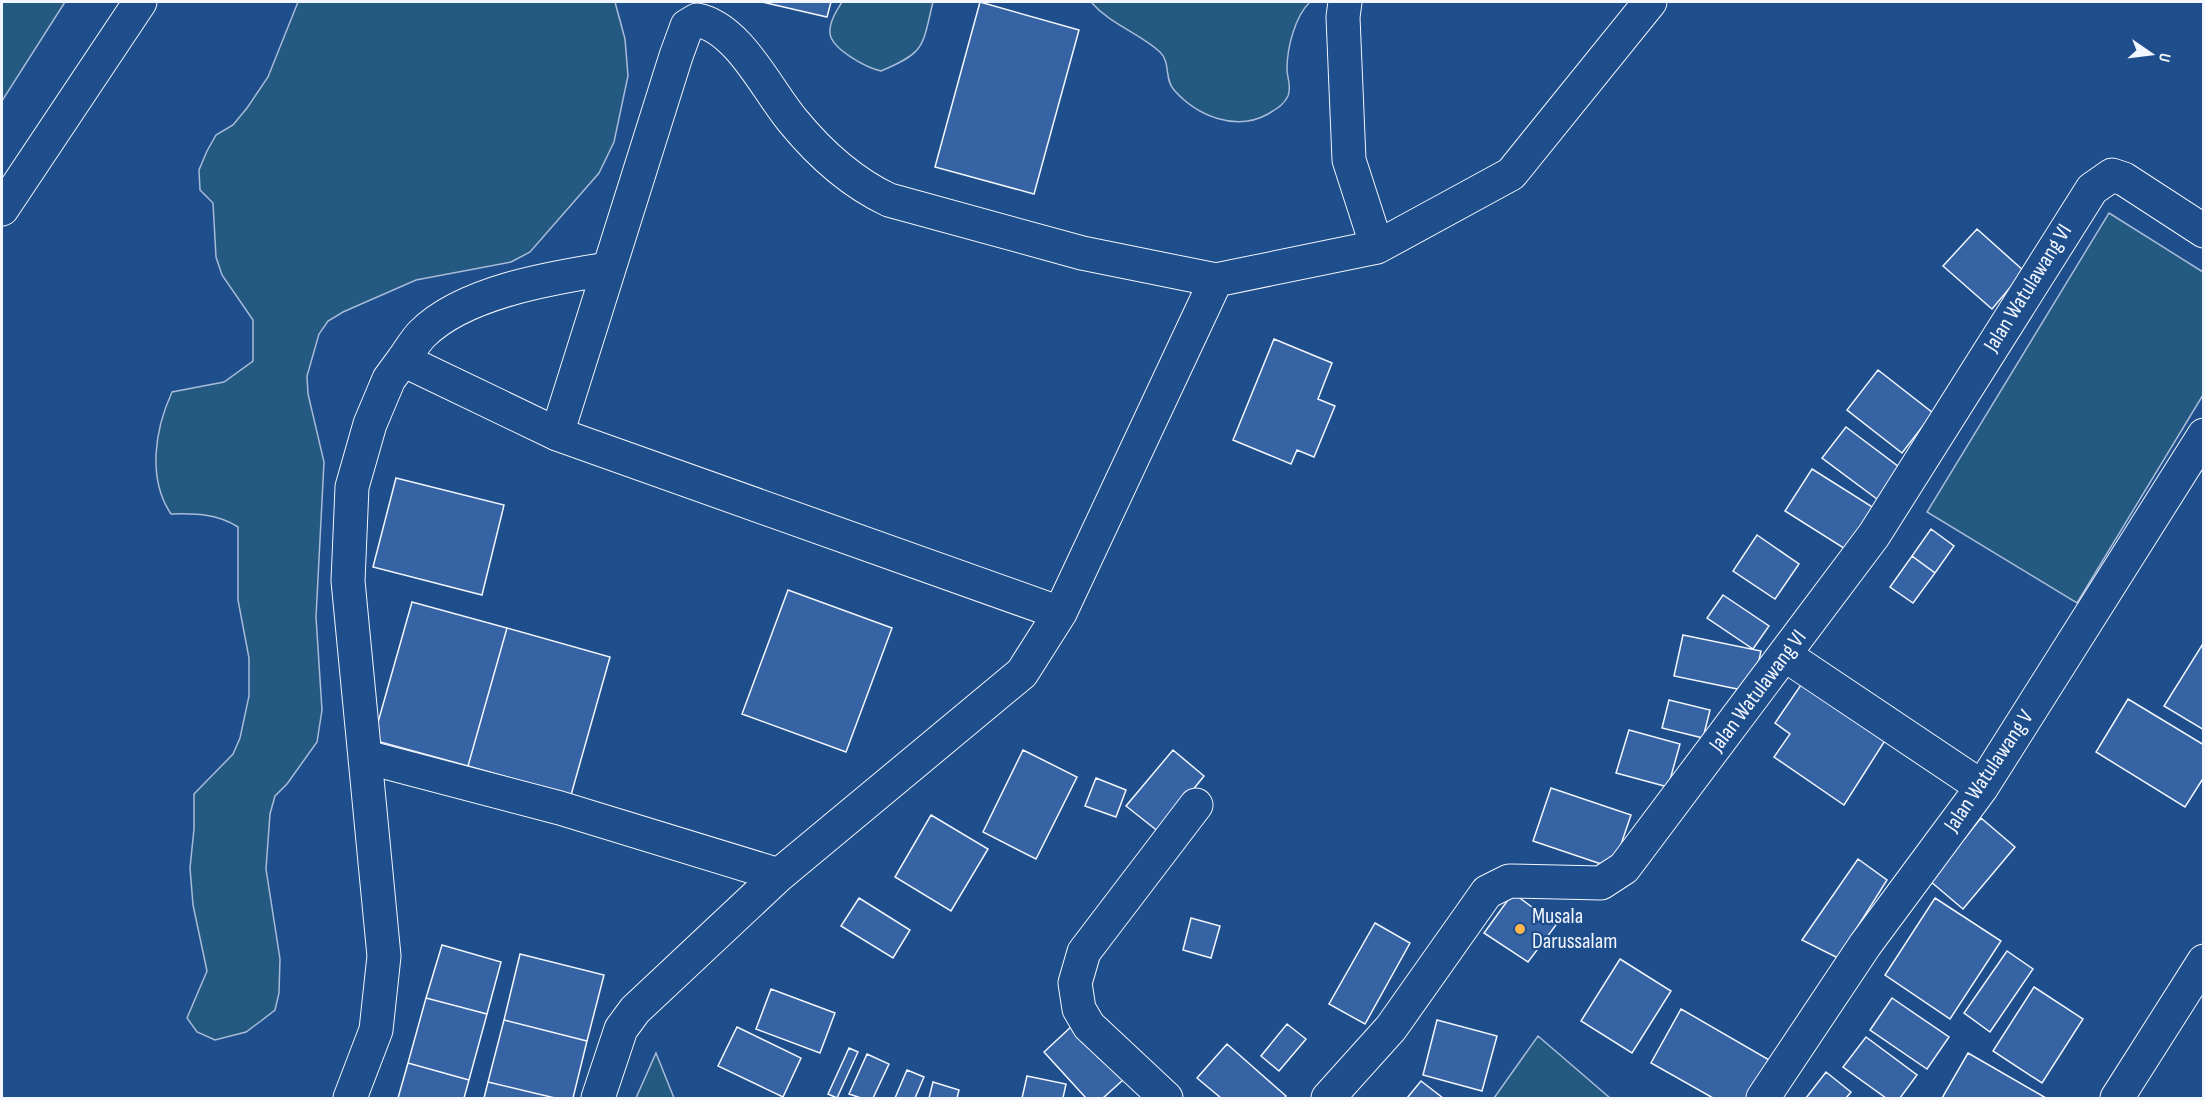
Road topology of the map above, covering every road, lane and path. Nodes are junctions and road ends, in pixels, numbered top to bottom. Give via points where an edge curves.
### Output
1 (140, 2) edge
2 (1345, 2) edge
3 (1650, 2) edge
4 (2, 209) edge
5 (2204, 231) edge
6 (1377, 247) junction
7 (607, 269) junction
8 (1216, 280) junction
9 (403, 360) junction
10 (556, 434) junction
11 (2204, 435) edge
12 (1060, 613) junction
13 (1785, 655) junction
14 (366, 756) junction
15 (1982, 787) junction
16 (1196, 805) dead end
17 (779, 874) junction
18 (2204, 961) edge
19 (350, 1098) edge
20 (598, 1098) edge
21 (1166, 1098) edge
22 (1328, 1098) edge
23 (1763, 1098) edge
24 (2117, 1098) edge

1 - 4 street
2 - 6 street via 1349,160
3 - 6 street via 1512,174
5 - 13 street, Jalan Watulawang VI via 2133,184 2112,175 2092,189 1874,536
6 - 8 street
7 - 8 street via 683,36 687,26 697,20 708,22 728,36 793,121 838,168 864,188 889,200 1082,253
7 - 9 street via 505,289 447,316 423,334
7 - 10 street
8 - 12 street
9 - 10 street
9 - 14 street via 388,379 352,487 348,581
10 - 12 street
11 - 15 street, Jalan Watulawang V
12 - 17 street via 1022,673
13 - 15 street
13 - 22 street, Jalan Watulawang VI via 1624,868 1601,883 1509,881 1486,892 1391,1028
14 - 17 street via 560,808
14 - 19 street via 384,956 376,1030
15 - 23 street, Jalan Watulawang V via 1865,945
16 - 21 street via 1084,952 1075,982 1079,1010 1089,1026
17 - 20 street via 635,1010 621,1029
18 - 24 street

